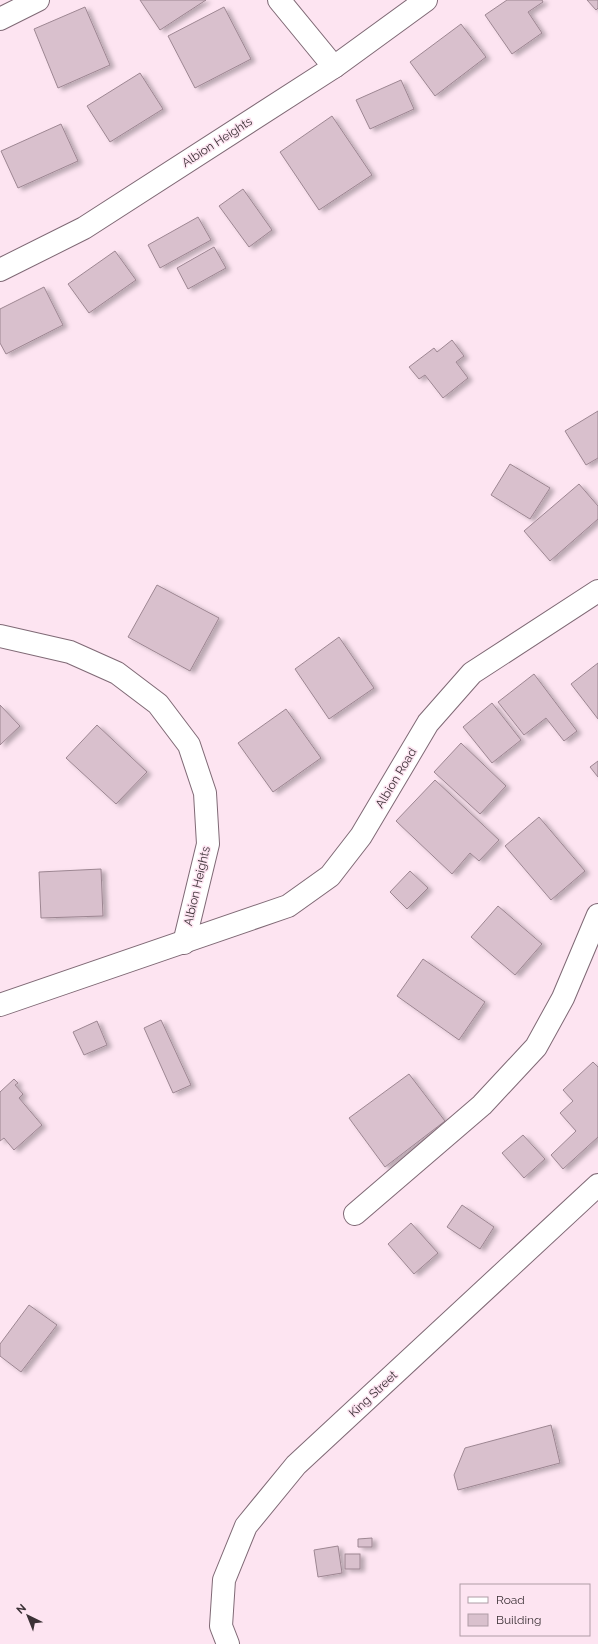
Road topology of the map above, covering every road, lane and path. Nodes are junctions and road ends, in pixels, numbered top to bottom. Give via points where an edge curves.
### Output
1 (38, 0) edge
2 (279, 0) edge
3 (426, 0) edge
4 (0, 19) edge
5 (334, 67) junction
6 (0, 270) edge
7 (598, 591) edge
8 (0, 636) edge
9 (598, 915) edge
10 (184, 943) junction
11 (0, 1005) edge
12 (598, 1185) edge
13 (355, 1214) dead end
14 (228, 1644) edge

1 - 4 street
2 - 5 street
3 - 5 street, Albion Heights
5 - 6 street, Albion Heights via 84,228
7 - 10 street, Albion Road via 472,673 428,723 361,836 330,876 288,906
8 - 10 street, Albion Heights via 70,652 117,674 158,704 189,745 206,793 208,844
9 - 13 street via 563,998 536,1047 482,1105
10 - 11 street, Albion Road
12 - 14 street, King Street via 296,1465 246,1526 224,1580 221,1626

